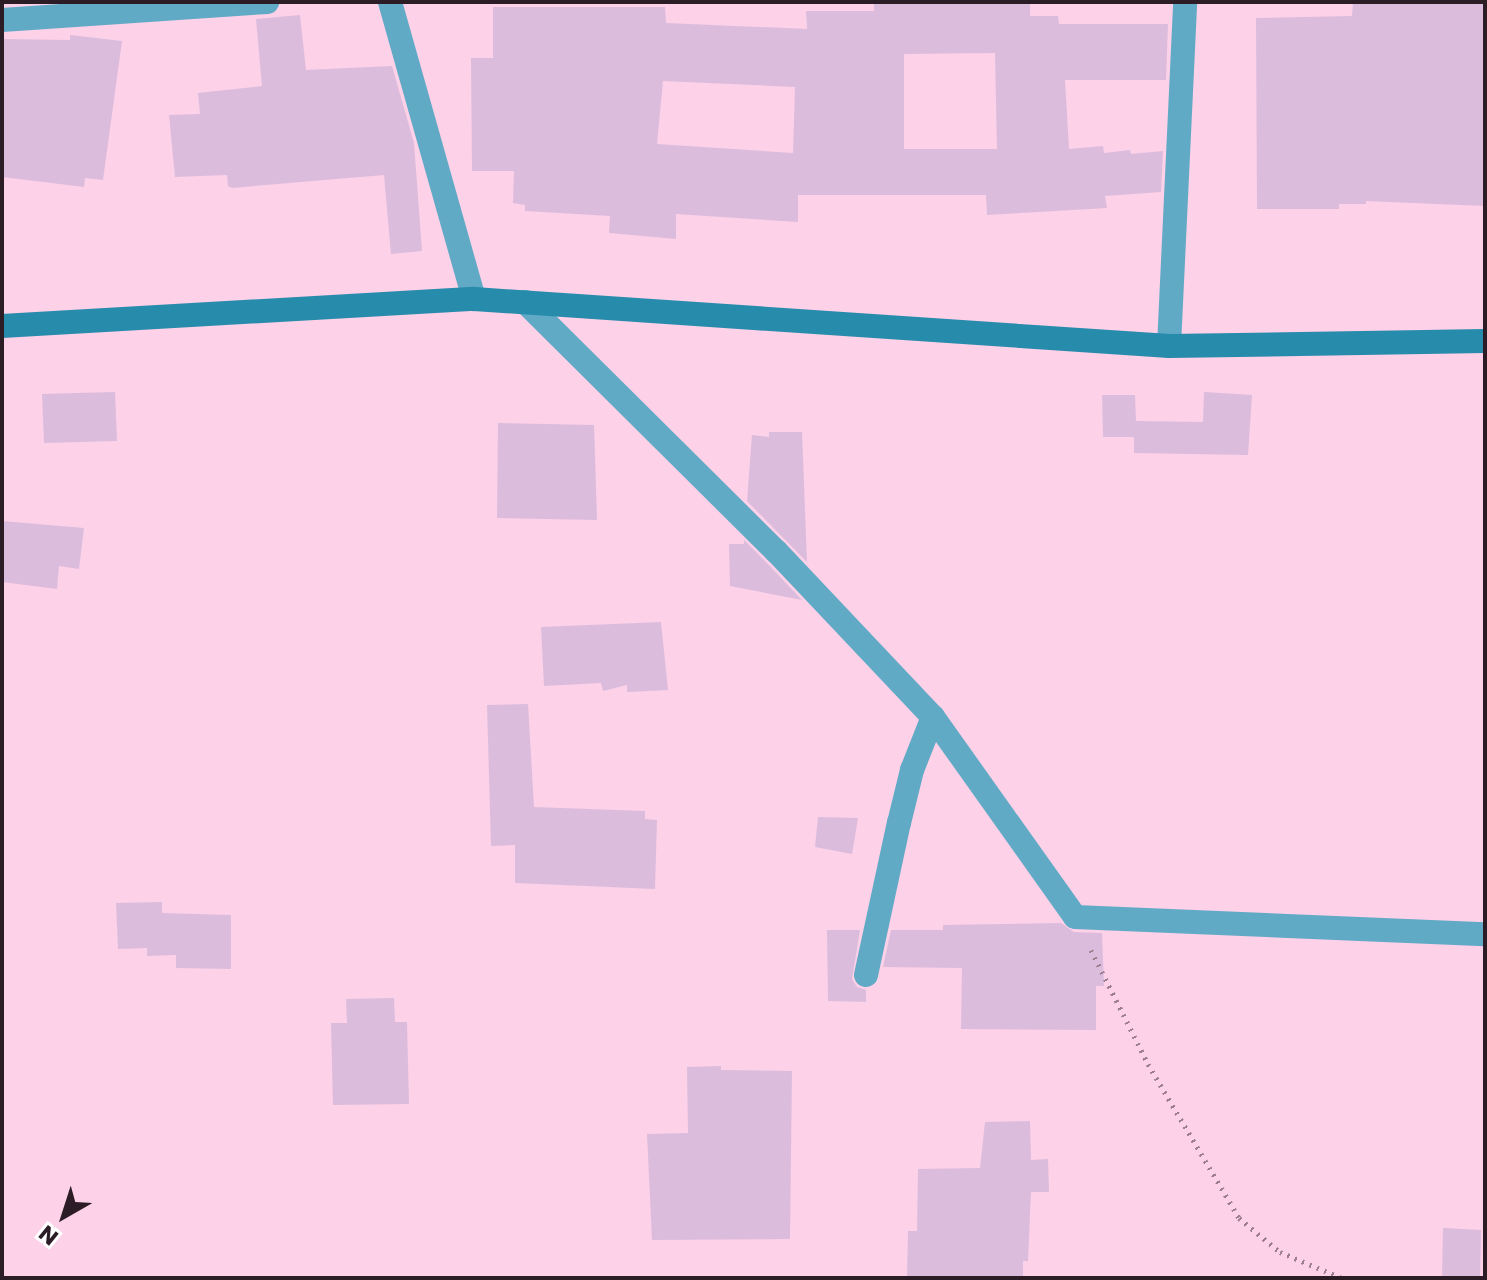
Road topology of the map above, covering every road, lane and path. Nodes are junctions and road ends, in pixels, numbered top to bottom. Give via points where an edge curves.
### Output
1 (267, 2) edge
2 (390, 2) edge
3 (1185, 2) edge
4 (2, 20) edge
5 (474, 299) junction
6 (525, 302) junction
7 (2, 326) edge
8 (1485, 341) edge
9 (1169, 346) junction
10 (933, 717) junction
11 (1075, 917) junction
12 (1485, 934) edge
13 (866, 975) dead end
14 (1342, 1278) edge

1 - 4 street
2 - 5 street
3 - 9 street
5 - 6 main road
5 - 7 main road
6 - 9 main road
6 - 10 street via 776,551
8 - 9 main road
10 - 11 street
10 - 13 street via 902,810
11 - 12 street
11 - 14 path via 1148,1064 1239,1218 1280,1252

